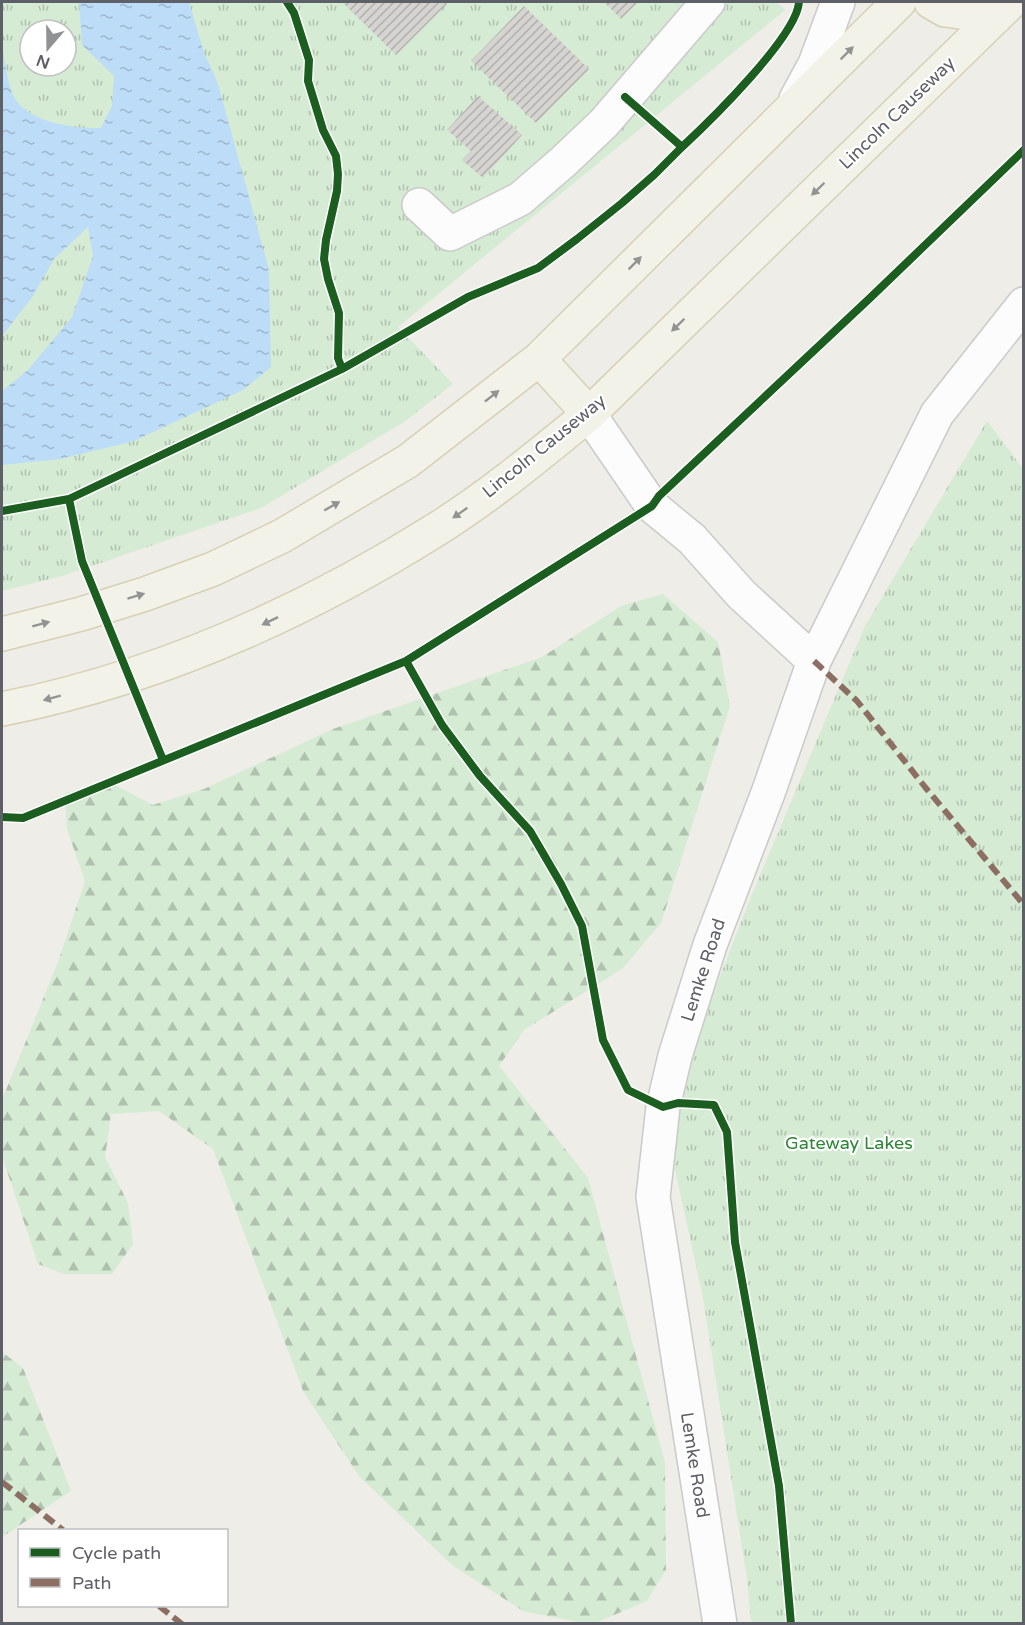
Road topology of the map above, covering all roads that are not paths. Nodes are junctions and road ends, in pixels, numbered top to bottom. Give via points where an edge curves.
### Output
1 (708, 2) edge
2 (838, 2) edge
3 (898, 2) edge
4 (931, 2) edge
5 (1003, 9) edge
6 (791, 109) junction
7 (419, 205) dead end
8 (1023, 303) edge
9 (539, 359) junction
10 (589, 414) junction
11 (2, 634) edge
12 (814, 661) junction
13 (2, 709) edge
14 (720, 1623) edge

1 - 7 street via 604,123 520,199 450,234
2 - 6 street via 815,64
6 -> 3 main road
4 - 5 main road via 945,10
5 -> 10 main road, Lincoln Causeway
9 -> 6 main road
8 - 12 street via 937,414
9 - 10 main road
11 -> 9 main road via 145,594 213,569 282,536 408,461
10 - 12 street via 652,506 692,539 741,594
10 -> 13 main road, Lincoln Causeway via 526,466 438,529 322,595 231,639 157,667
12 - 14 street, Lemke Road via 710,945 675,1056 663,1107 653,1197

